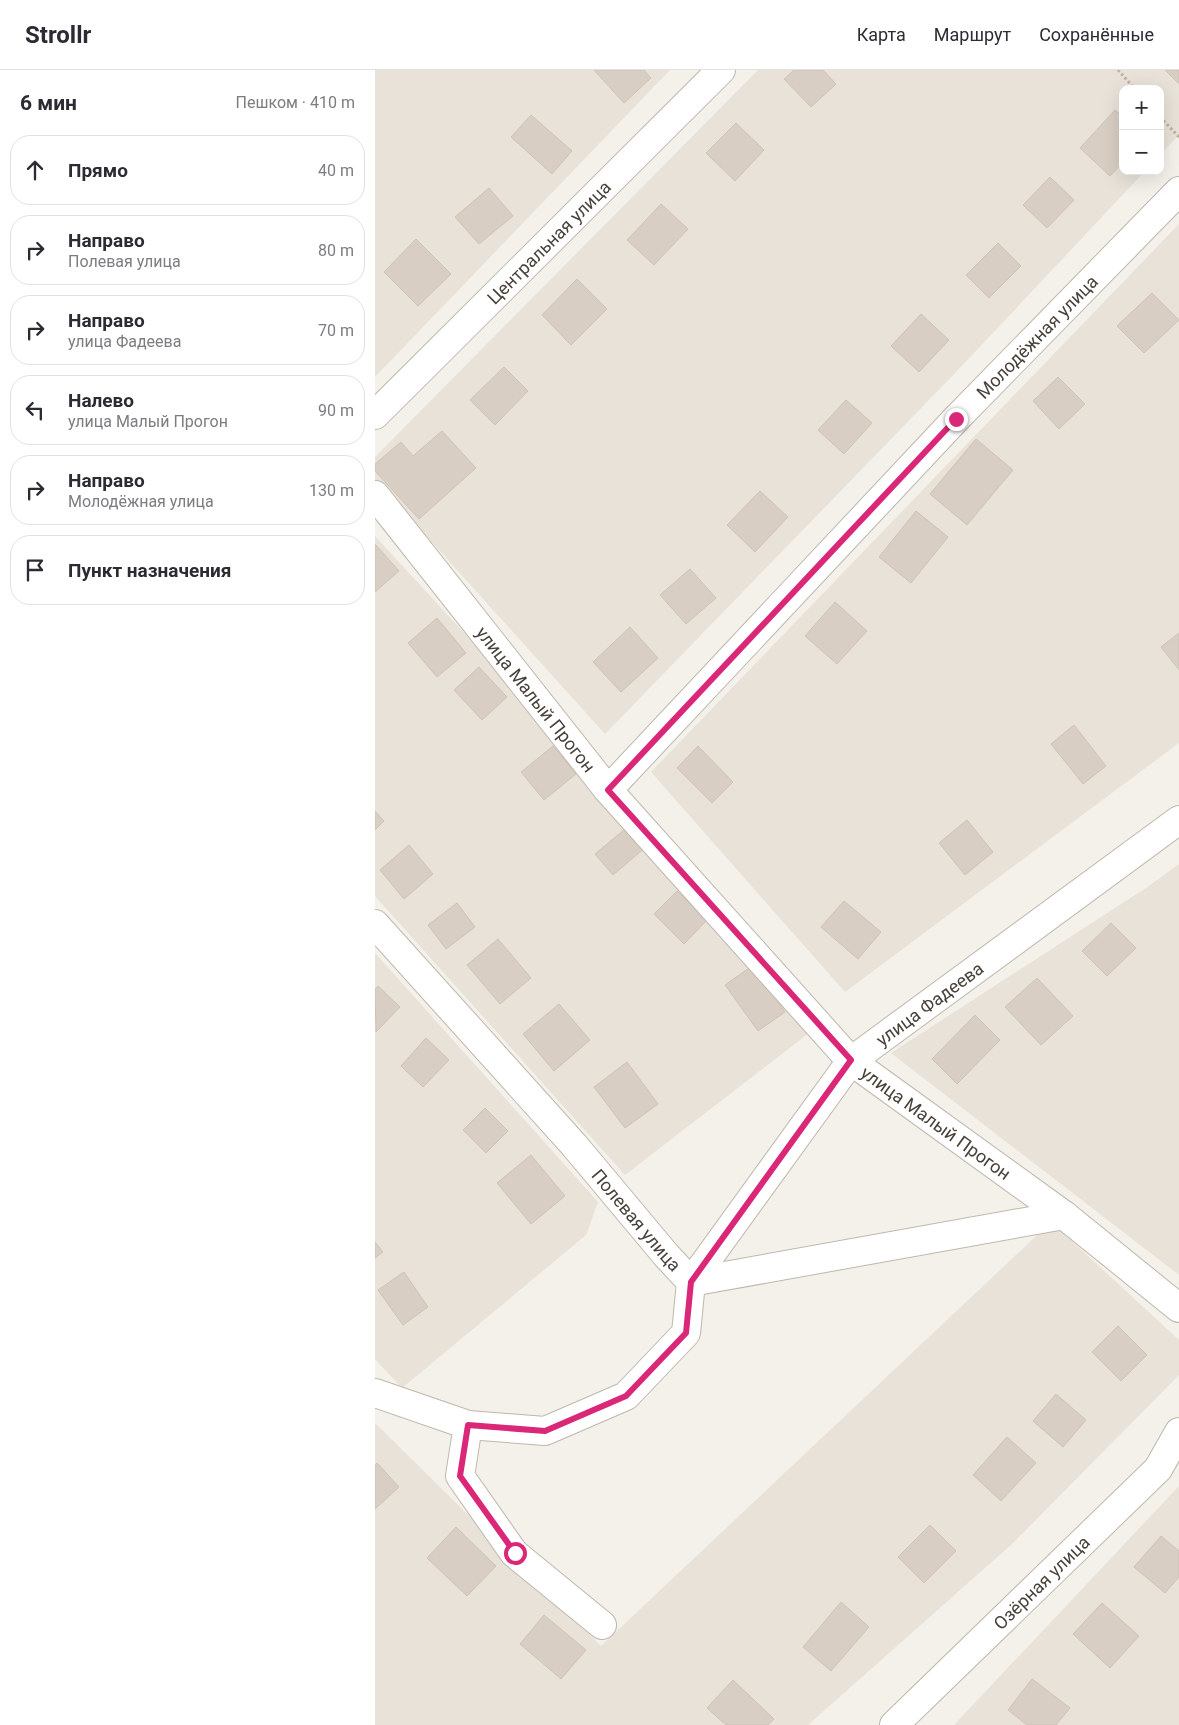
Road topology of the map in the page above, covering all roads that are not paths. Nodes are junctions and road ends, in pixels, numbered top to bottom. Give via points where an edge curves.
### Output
1 (721, 70) edge
2 (1179, 191) edge
3 (375, 415) edge
4 (375, 495) edge
5 (608, 790) junction
6 (1179, 820) edge
7 (375, 924) edge
8 (851, 1060) junction
9 (1064, 1215) junction
10 (691, 1282) junction
11 (1179, 1308) edge
12 (375, 1394) edge
13 (468, 1425) junction
14 (1179, 1432) edge
15 (602, 1625) dead end
16 (894, 1725) edge

1 - 3 street, Центральная улица
2 - 5 street, Молодёжная улица via 956,419
4 - 5 street, улица Малый Прогон
5 - 8 street, улица Малый Прогон
6 - 8 street, улица Фадеева
7 - 10 street, Полевая улица via 574,1145
8 - 9 street, улица Малый Прогон
8 - 10 street, улица Фадеева
9 - 10 street
9 - 11 street, улица Малый Прогон
10 - 13 street, Полевая улица via 686,1333 626,1396 545,1431
12 - 13 street, Полевая улица
13 - 15 street via 460,1476 515,1553
14 - 16 street, Озёрная улица via 1158,1469

